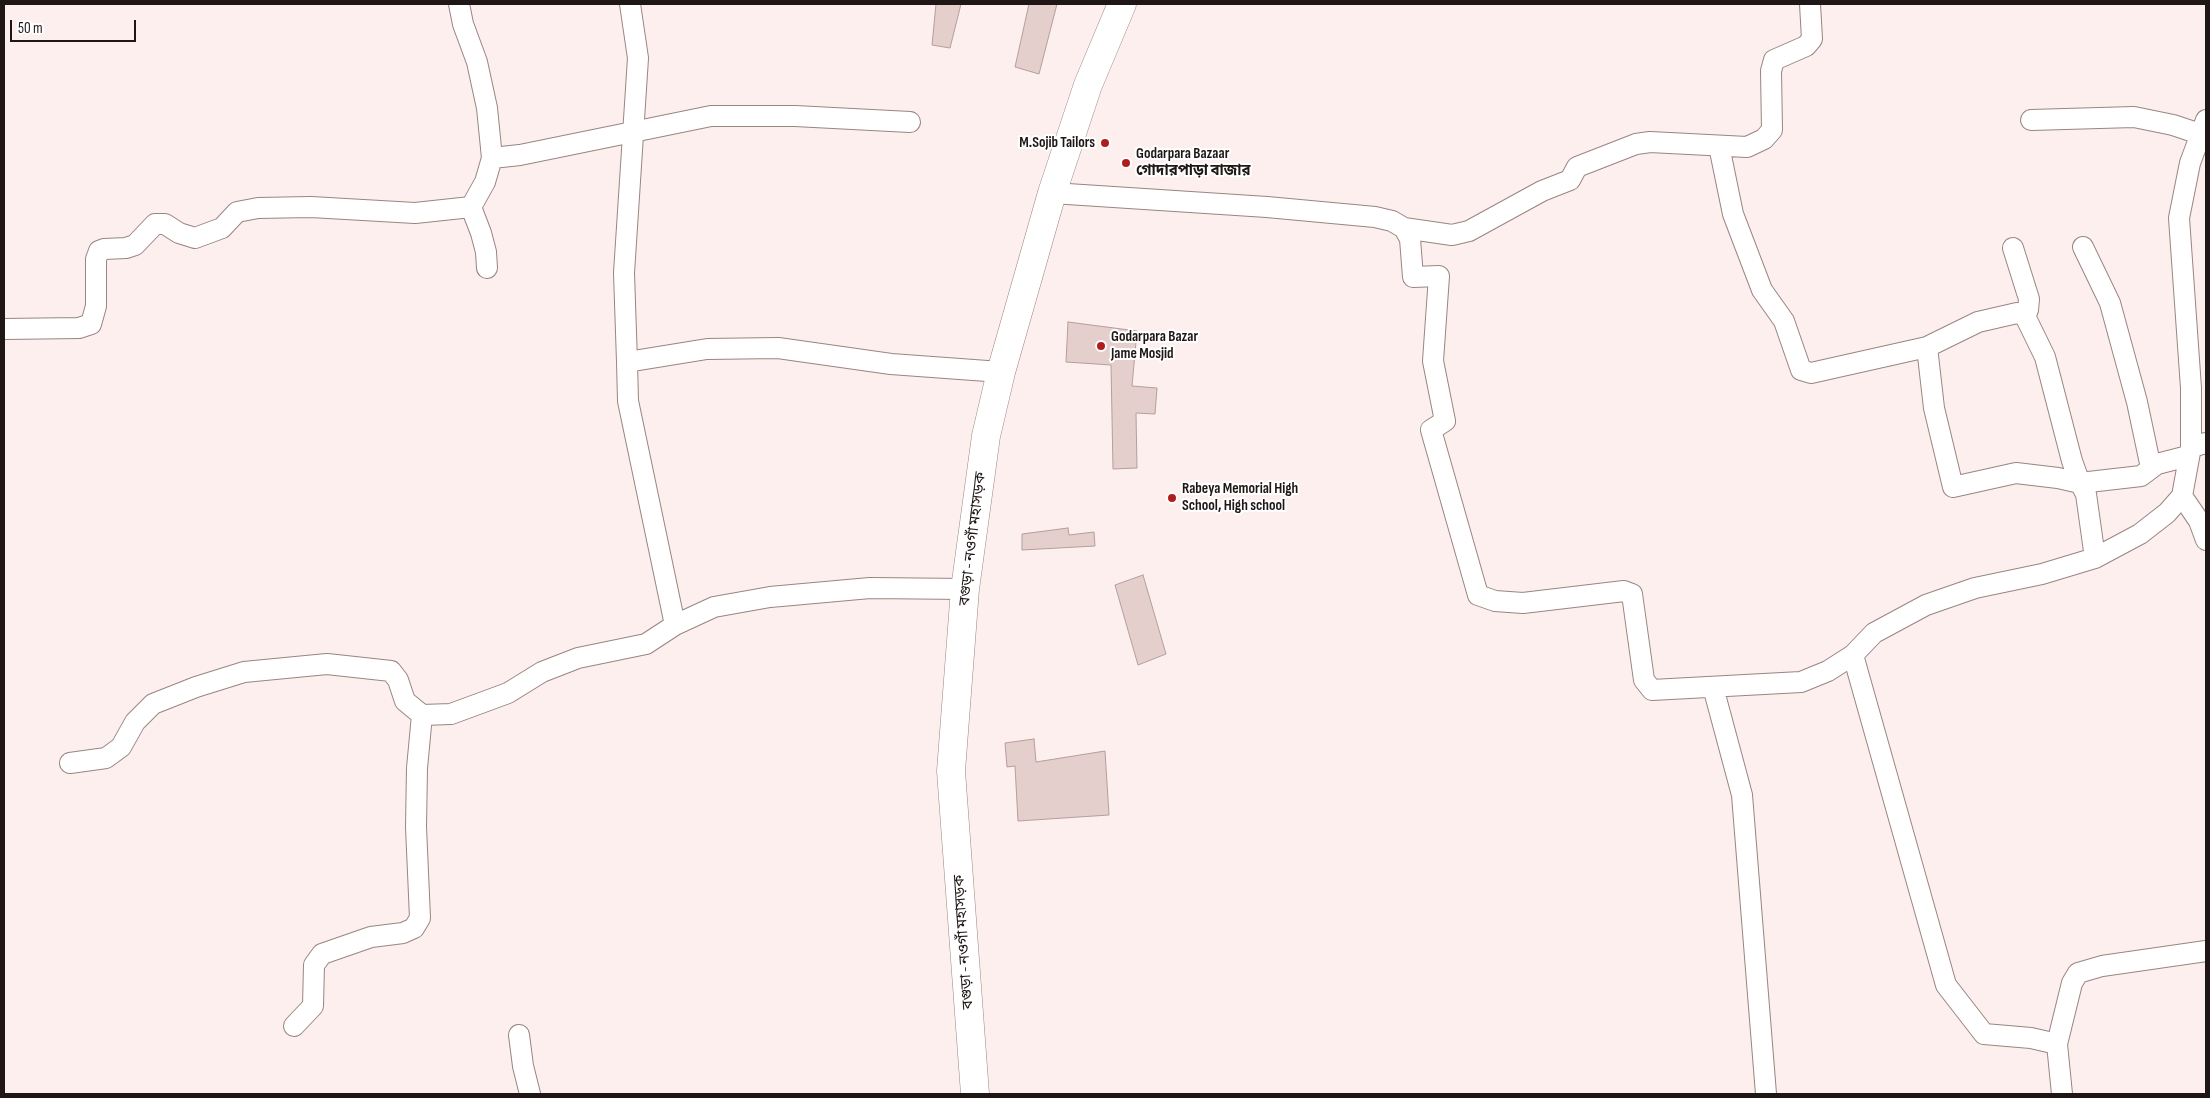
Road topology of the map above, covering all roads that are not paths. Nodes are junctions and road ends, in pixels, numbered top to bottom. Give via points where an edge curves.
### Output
1 (459, 4) edge
2 (630, 4) edge
3 (1122, 4) edge
4 (1810, 4) edge
5 (2030, 120) dead end
6 (910, 122) dead end
7 (2203, 127) edge
8 (635, 132) junction
9 (1719, 146) junction
10 (492, 158) junction
11 (1052, 193) junction
12 (471, 207) junction
13 (1404, 228) junction
14 (2083, 247) dead end
15 (2013, 248) dead end
16 (488, 268) dead end
17 (2023, 314) junction
18 (4, 329) edge
19 (1927, 346) junction
20 (627, 362) junction
21 (1001, 372) junction
22 (2195, 449) edge
23 (2151, 468) junction
24 (2080, 483) junction
25 (2182, 496) junction
26 (2206, 540) edge
27 (2095, 558) junction
28 (965, 589) junction
29 (675, 625) junction
30 (1853, 654) junction
31 (1713, 687) junction
32 (422, 715) junction
33 (70, 763) dead end
34 (2206, 951) edge
35 (294, 1026) dead end
36 (519, 1035) dead end
37 (2057, 1044) junction
38 (530, 1094) edge
39 (975, 1094) edge
40 (1766, 1094) edge
41 (2062, 1094) edge

1 - 10 street via 487,108
2 - 8 street via 638,58
3 - 11 main road, বগুড়া - নওগাঁ মহাসড়ক via 1088,85
4 - 9 street via 1812,39 1806,46 1774,60 1771,71 1772,130 1764,139 1747,148
5 - 7 street via 2134,117
6 - 8 street via 795,116 711,116
7 - 22 street via 2190,164 2179,218
8 - 10 street
8 - 20 street via 624,273
9 - 13 street via 1636,144 1577,167 1570,180 1534,195 1469,231 1452,235
9 - 19 street via 1733,214 1762,290 1784,321 1801,370 1811,373
10 - 12 street via 485,182
11 - 13 street via 1376,217
11 - 21 main road, বগুড়া - নওগাঁ মহাসড়ক
12 - 16 street via 481,233
12 - 18 street via 416,213 311,207 258,208 237,212 222,228 195,238 165,224 155,224 135,245 99,251 96,258 96,306 91,324 79,328
13 - 31 street via 1410,239 1413,277 1439,276 1433,361 1446,421 1431,430 1478,595 1496,601 1523,603 1624,591 1632,594 1644,680 1652,690
14 - 23 street via 2110,304
15 - 17 street via 2029,299 2028,310
17 - 19 street via 1978,322
17 - 24 street via 2045,356
19 - 24 street via 1934,408 1953,487 2016,473
20 - 21 street via 707,349 778,348 890,364
20 - 29 street via 628,401
21 - 28 main road, বগুড়া - নওগাঁ মহাসড়ক via 986,436
22 - 23 street
22 - 25 street
23 - 24 street via 2141,476
24 - 27 street via 2086,494
25 - 26 street via 2199,521
25 - 27 street via 2168,513 2140,534
27 - 30 street via 2042,574 1975,588 1926,605 1874,633
28 - 29 street via 870,588 770,597 714,607
28 - 39 main road, বগুড়া - নওগাঁ মহাসড়ক via 951,771
29 - 32 street via 646,644 578,658 542,672 508,693 451,714
30 - 31 street via 1828,671 1801,682
30 - 37 street via 1946,984 1984,1034
31 - 40 street via 1742,795
32 - 33 street via 405,701 398,680 391,671 327,664 244,672 153,704 135,722 122,747 106,758
32 - 35 street via 416,827 420,918 414,928 403,933 371,937 322,954 314,965 313,1006
34 - 37 street via 2102,966 2078,973 2072,983
36 - 38 street
37 - 41 street

